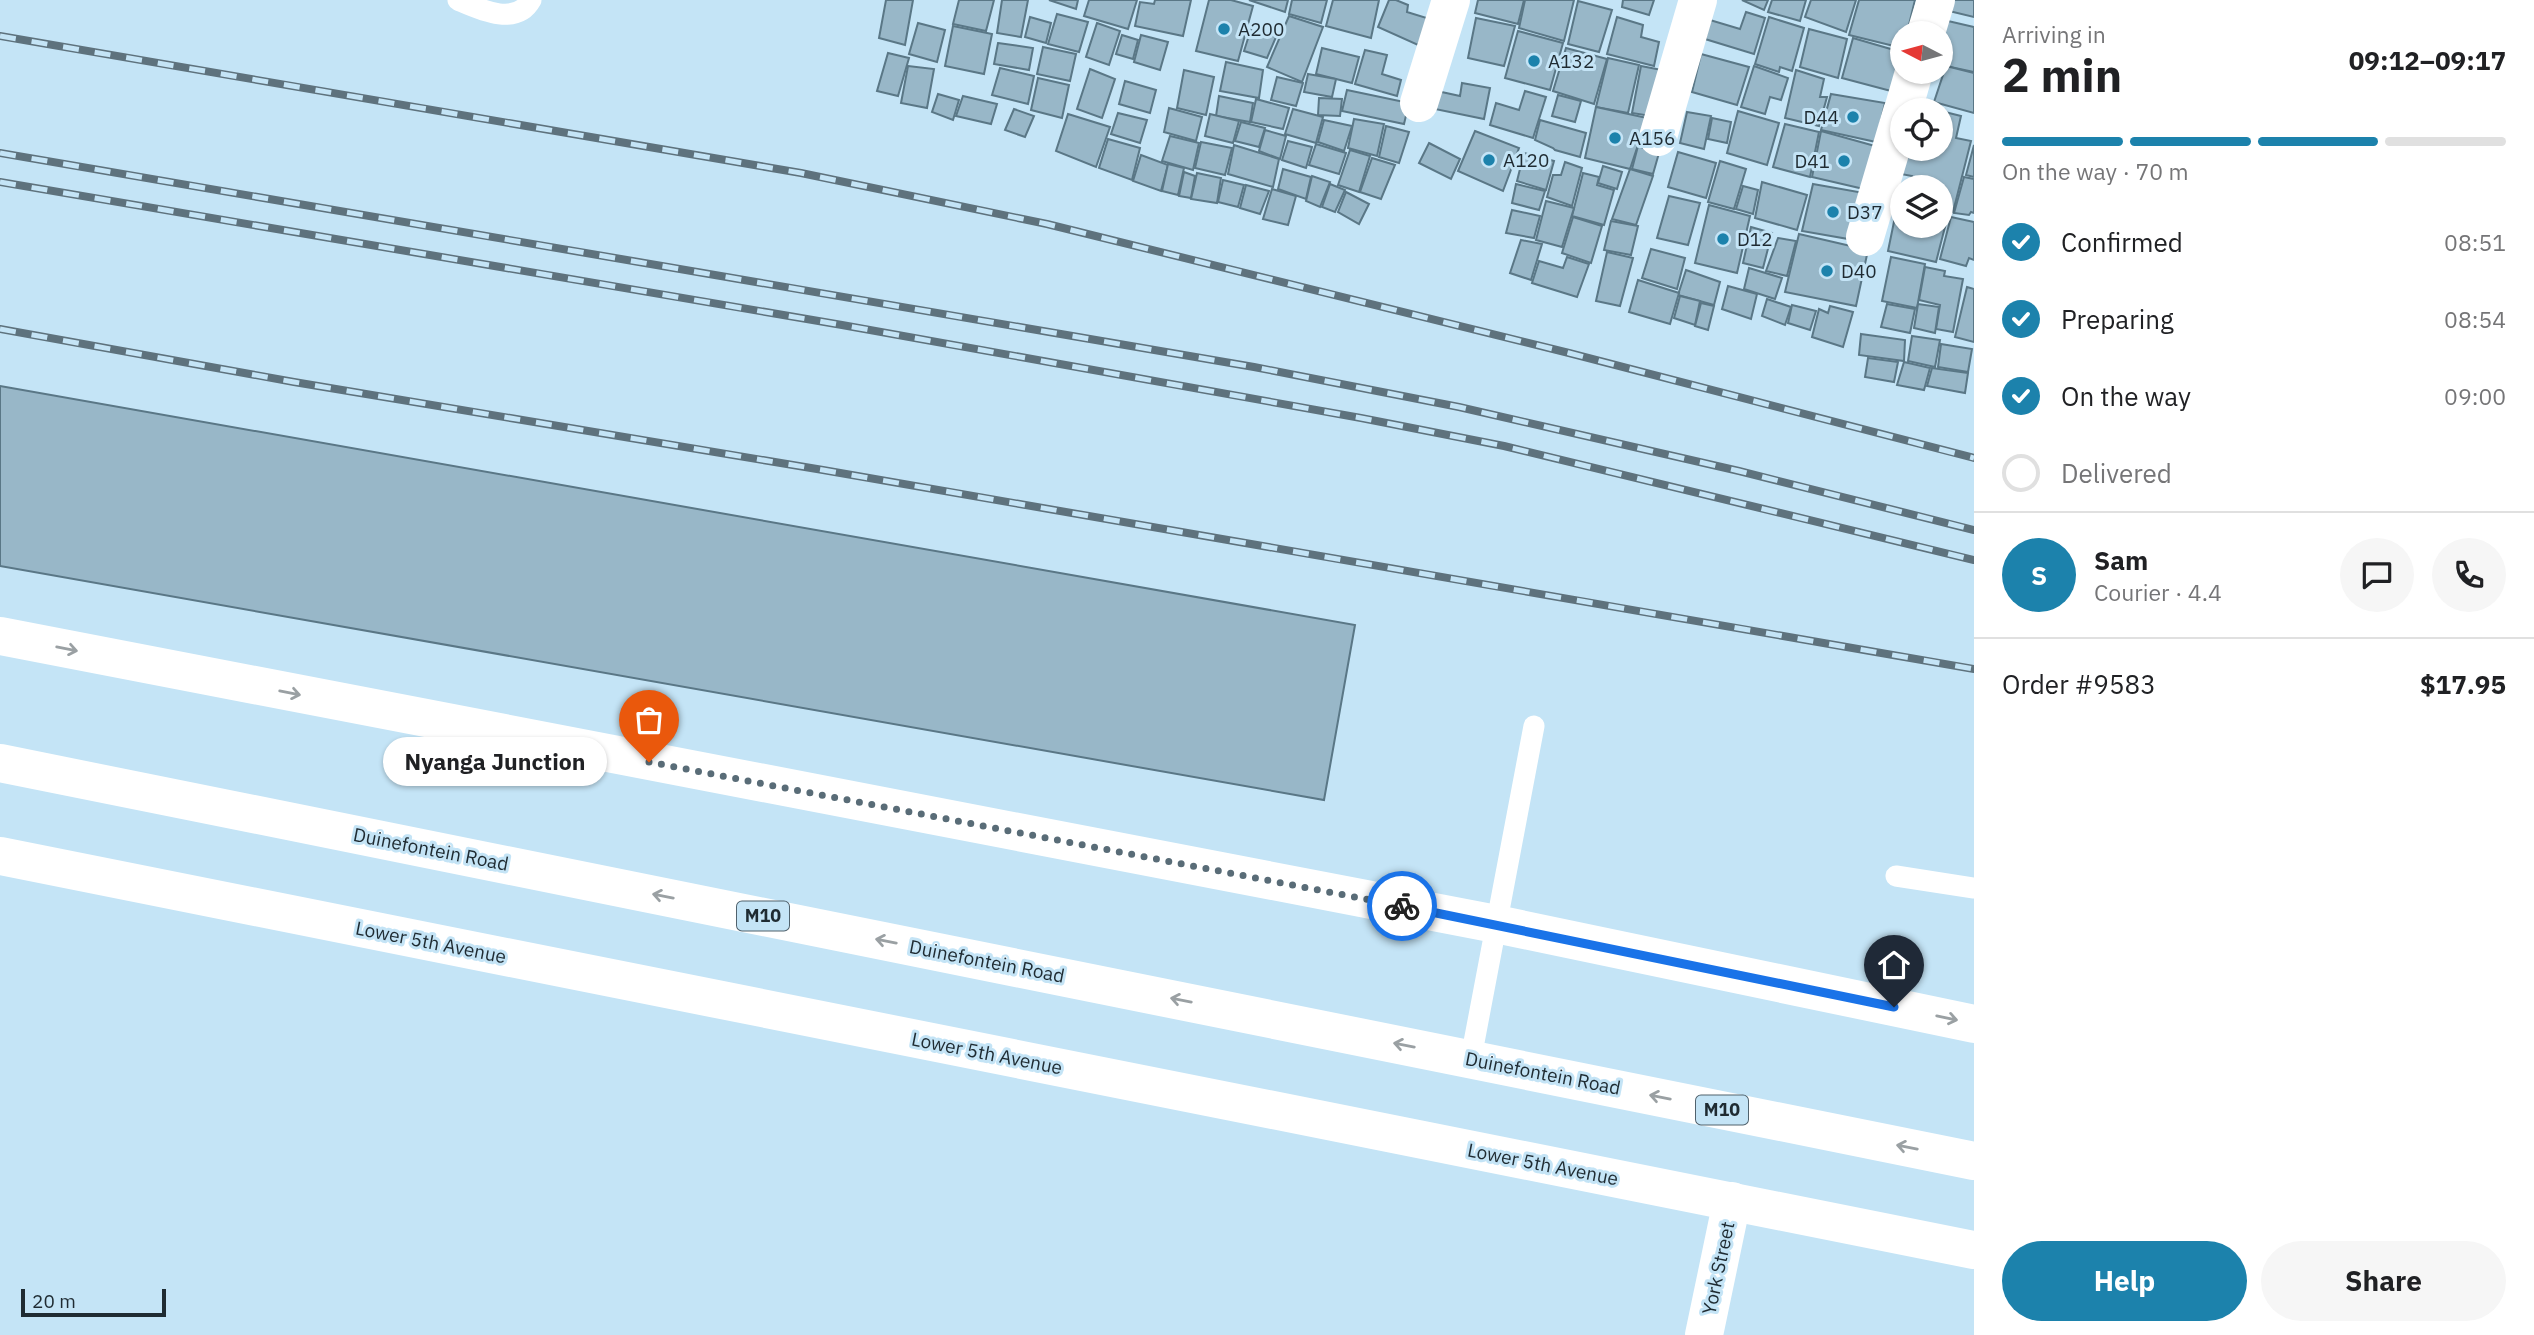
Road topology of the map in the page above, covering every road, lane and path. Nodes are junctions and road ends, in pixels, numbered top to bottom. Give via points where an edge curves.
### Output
1 (458, 0) edge
2 (531, 0) edge
3 (1451, 0) edge
4 (1698, 0) edge
5 (1936, 0) edge
6 (1930, 21) edge
7 (1419, 103) dead end
8 (1658, 137) dead end
9 (1890, 154) edge
10 (1865, 237) dead end
11 (0, 636) edge
12 (1534, 726) dead end
13 (0, 763) edge
14 (0, 856) edge
15 (1896, 876) dead end
16 (1974, 888) edge
17 (1496, 924) junction
18 (1974, 1024) edge
19 (1471, 1058) junction
20 (1974, 1161) edge
21 (1732, 1201) junction
22 (1974, 1250) edge
23 (1704, 1335) edge

1 - 2 lane via 492,14 511,14
3 - 7 main road
4 - 8 main road
5 - 6 main road
9 - 10 main road
11 -> 17 main road
12 - 17 lane
19 -> 13 main road, Duinefontein Road / M10
14 - 21 main road, Lower 5th Avenue
15 - 16 lane
17 -> 18 main road
17 - 19 lane
20 -> 19 main road, Duinefontein Road / M10
21 - 22 main road, Lower 5th Avenue
21 - 23 main road, York Street

